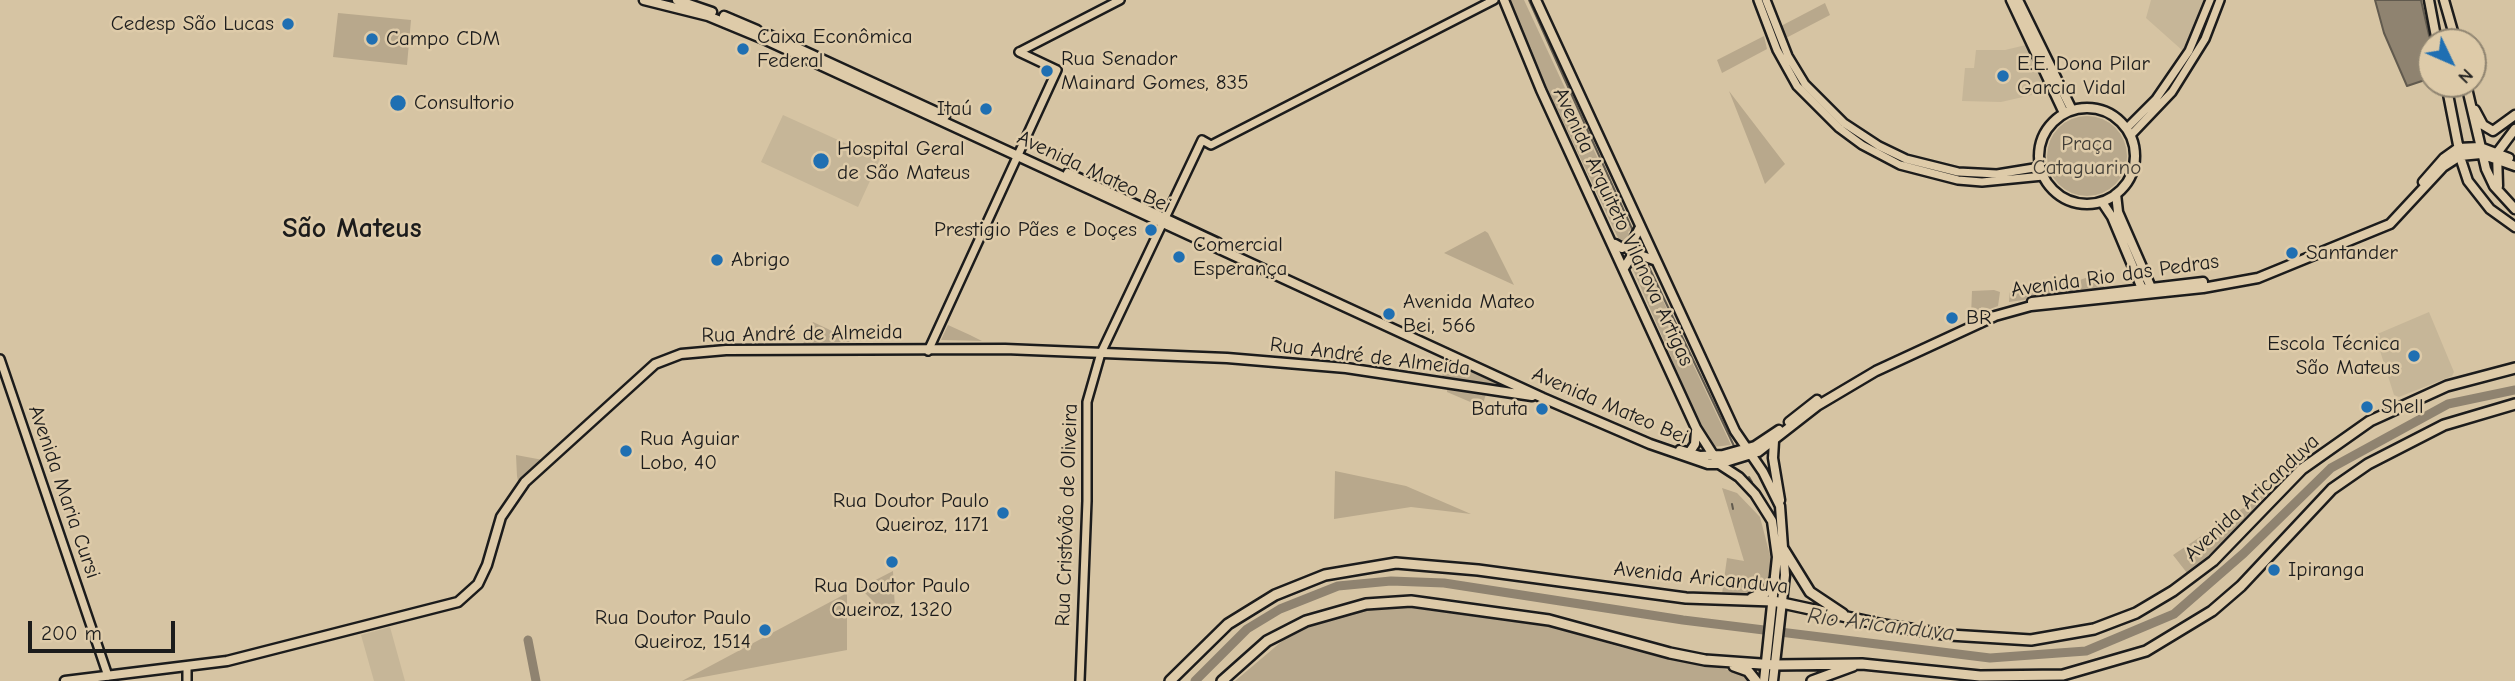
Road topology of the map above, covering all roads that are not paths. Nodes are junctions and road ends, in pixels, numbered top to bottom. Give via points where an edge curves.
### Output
1 (644, 0) edge
2 (677, 0) edge
3 (1120, 0) edge
4 (1494, 0) edge
5 (1504, 0) edge
6 (1536, 0) edge
7 (1758, 0) edge
8 (1766, 0) edge
9 (2011, 0) edge
10 (2018, 0) edge
11 (2210, 0) edge
12 (2220, 0) edge
13 (2428, 0) edge
14 (2444, 0) edge
15 (2434, 28) edge
16 (2452, 28) edge
17 (1038, 43) junction
18 (1032, 57) junction
19 (2449, 98) edge
20 (2470, 100) joint
21 (2068, 112) junction
22 (2515, 115) edge
23 (2501, 127) junction
24 (2515, 129) edge
25 (2129, 132) junction
26 (2506, 138) junction
27 (2481, 151) junction
28 (2459, 152) junction
29 (1020, 153) junction
30 (2497, 156) junction
31 (2515, 160) edge
32 (2515, 166) edge
33 (2443, 167) junction
34 (2041, 171) junction
35 (2466, 177) junction
36 (2500, 193) junction
37 (2116, 194) junction
38 (2102, 202) junction
39 (2515, 209) edge
40 (1163, 221) junction
41 (2515, 227) edge
42 (1639, 229) junction
43 (1613, 242) junction
44 (1654, 260) junction
45 (1624, 268) junction
46 (2148, 291) junction
47 (928, 351) junction
48 (1101, 353) junction
49 (0, 359) edge
50 (2515, 368) edge
51 (1516, 383) junction
52 (1499, 390) junction
53 (1543, 398) junction
54 (2515, 404) edge
55 (1696, 428) junction
56 (1774, 441) junction
57 (1748, 452) junction
58 (1689, 453) junction
59 (1713, 456) junction
60 (1719, 464) junction
61 (1763, 505) junction
62 (1780, 507) junction
63 (1784, 550) junction
64 (1775, 580) junction
65 (1745, 601) junction
66 (1778, 602) junction
67 (1854, 619) junction
68 (1705, 660) junction
69 (1862, 664) junction
70 (1770, 665) junction
71 (187, 667) junction
72 (108, 676) junction
73 (65, 681) edge
74 (187, 681) edge
75 (1080, 681) edge
76 (1170, 681) edge
77 (1222, 681) edge
78 (1756, 681) edge
79 (1764, 681) edge
80 (1773, 681) edge
81 (1812, 681) edge

1 - 29 main road, Avenida Mateo Bei via 724,22
2 - 29 main road, Avenida Mateo Bei via 740,22
3 - 17 street
4 - 40 street, Rua Cristóvão de Oliveira via 1211,145 1202,140
5 - 43 main road, Avenida Arquiteto Vilanova Artigas
6 - 42 main road, Avenida Arquiteto Vilanova Artigas
7 - 34 street via 1797,86 1862,145 1900,164 1958,180 1982,182
8 - 34 street via 1788,56 1805,84 1844,123 1870,141 1906,159 1958,172
9 - 21 main road
10 - 21 main road
11 - 25 street via 2189,51
12 - 25 street via 2205,39 2172,92
13 - 15 main road
14 - 16 main road
17 - 18 street
17 - 18 street via 1019,52
18 - 29 street via 1057,70
19 - 28 main road
20 - 23 main road via 2486,128
20 - 27 main road
21 - 25 main road via 2103,110
21 - 34 main road via 2050,125 2041,140
22 - 23 main road
23 - 26 main road
24 - 26 main road
25 - 37 main road via 2134,167
26 - 30 main road
27 - 28 main road
27 - 30 main road
27 - 36 main road
28 - 33 main road, Avenida Rio das Pedras
28 - 35 main road
28 - 46 main road, Avenida Rio das Pedras via 2444,158 2398,211 2368,229 2242,276
29 - 40 main road, Avenida Mateo Bei
29 - 47 street
30 - 31 main road
30 - 32 main road
30 - 36 main road
33 - 35 main road via 2453,167
33 - 46 main road, Avenida Rio das Pedras via 2400,216 2376,230 2258,278
34 - 38 main road via 2053,190 2067,200
35 - 41 main road via 2486,205
36 - 39 main road
37 - 38 main road
37 - 46 main road via 2118,212
38 - 46 main road
40 - 48 street, Rua Cristóvão de Oliveira
40 - 51 main road, Avenida Mateo Bei
42 - 43 main road via 1628,247
42 - 44 main road, Avenida Arquiteto Vilanova Artigas
43 - 45 main road, Avenida Arquiteto Vilanova Artigas
44 - 45 main road via 1637,254
44 - 57 main road, Avenida Arquiteto Vilanova Artigas
45 - 55 main road, Avenida Arquiteto Vilanova Artigas
46 - 56 main road, Avenida Rio das Pedras via 2031,306 1995,316 1876,370 1816,406
46 - 57 main road, Avenida Rio das Pedras via 2046,299 1991,312 1874,366 1812,402
47 - 48 main road, Rua André de Almeida
47 - 71 main road, Rua André de Almeida via 726,350 670,357 644,374 525,482 503,514 478,584 457,602 320,639
48 - 52 main road, Rua André de Almeida via 1346,368
48 - 75 street, Rua Cristóvão de Oliveira via 1086,415
49 - 72 street, Avenida Maria Cursi
50 - 67 highway, Avenida Aricanduva via 2418,397 2370,421 2302,469 2213,561 2173,592 2094,629 2031,640 1950,635
51 - 52 main road, Rua André de Almeida
51 - 53 main road, Avenida Mateo Bei
51 - 58 main road, Avenida Mateo Bei
52 - 53 main road, Rua André de Almeida
53 - 60 main road, Avenida Mateo Bei via 1698,463
54 - 69 highway via 2444,425 2368,464 2332,489 2212,611 2146,651 2063,674 2024,677
55 - 58 main road
55 - 59 main road, Avenida Arquiteto Vilanova Artigas
56 - 57 main road, Avenida Rio das Pedras
56 - 62 main road
57 - 59 main road, Avenida Rio das Pedras
57 - 60 main road, Avenida Rio das Pedras
57 - 62 main road
58 - 59 main road, Avenida Mateo Bei
59 - 60 main road, Avenida Arquiteto Vilanova Artigas
60 - 61 main road via 1739,477
61 - 62 main road via 1769,498
61 - 64 main road via 1776,538
62 - 63 main road
63 - 66 main road
63 - 67 highway via 1810,592
64 - 65 highway via 1762,595
64 - 66 main road
65 - 66 highway, Avenida Aricanduva
65 - 76 highway, Avenida Aricanduva via 1686,598 1421,564 1371,566 1325,575 1275,594 1228,624
66 - 67 highway, Avenida Aricanduva
66 - 70 main road via 1778,639
66 - 70 main road via 1770,621
68 - 70 highway
68 - 77 highway via 1549,620 1399,601 1344,608 1297,625 1267,641
68 - 78 highway via 1744,669
69 - 70 highway
69 - 81 highway
70 - 79 main road
70 - 80 main road
71 - 72 main road, Rua André de Almeida
71 - 74 street
72 - 73 main road, Rua André de Almeida

